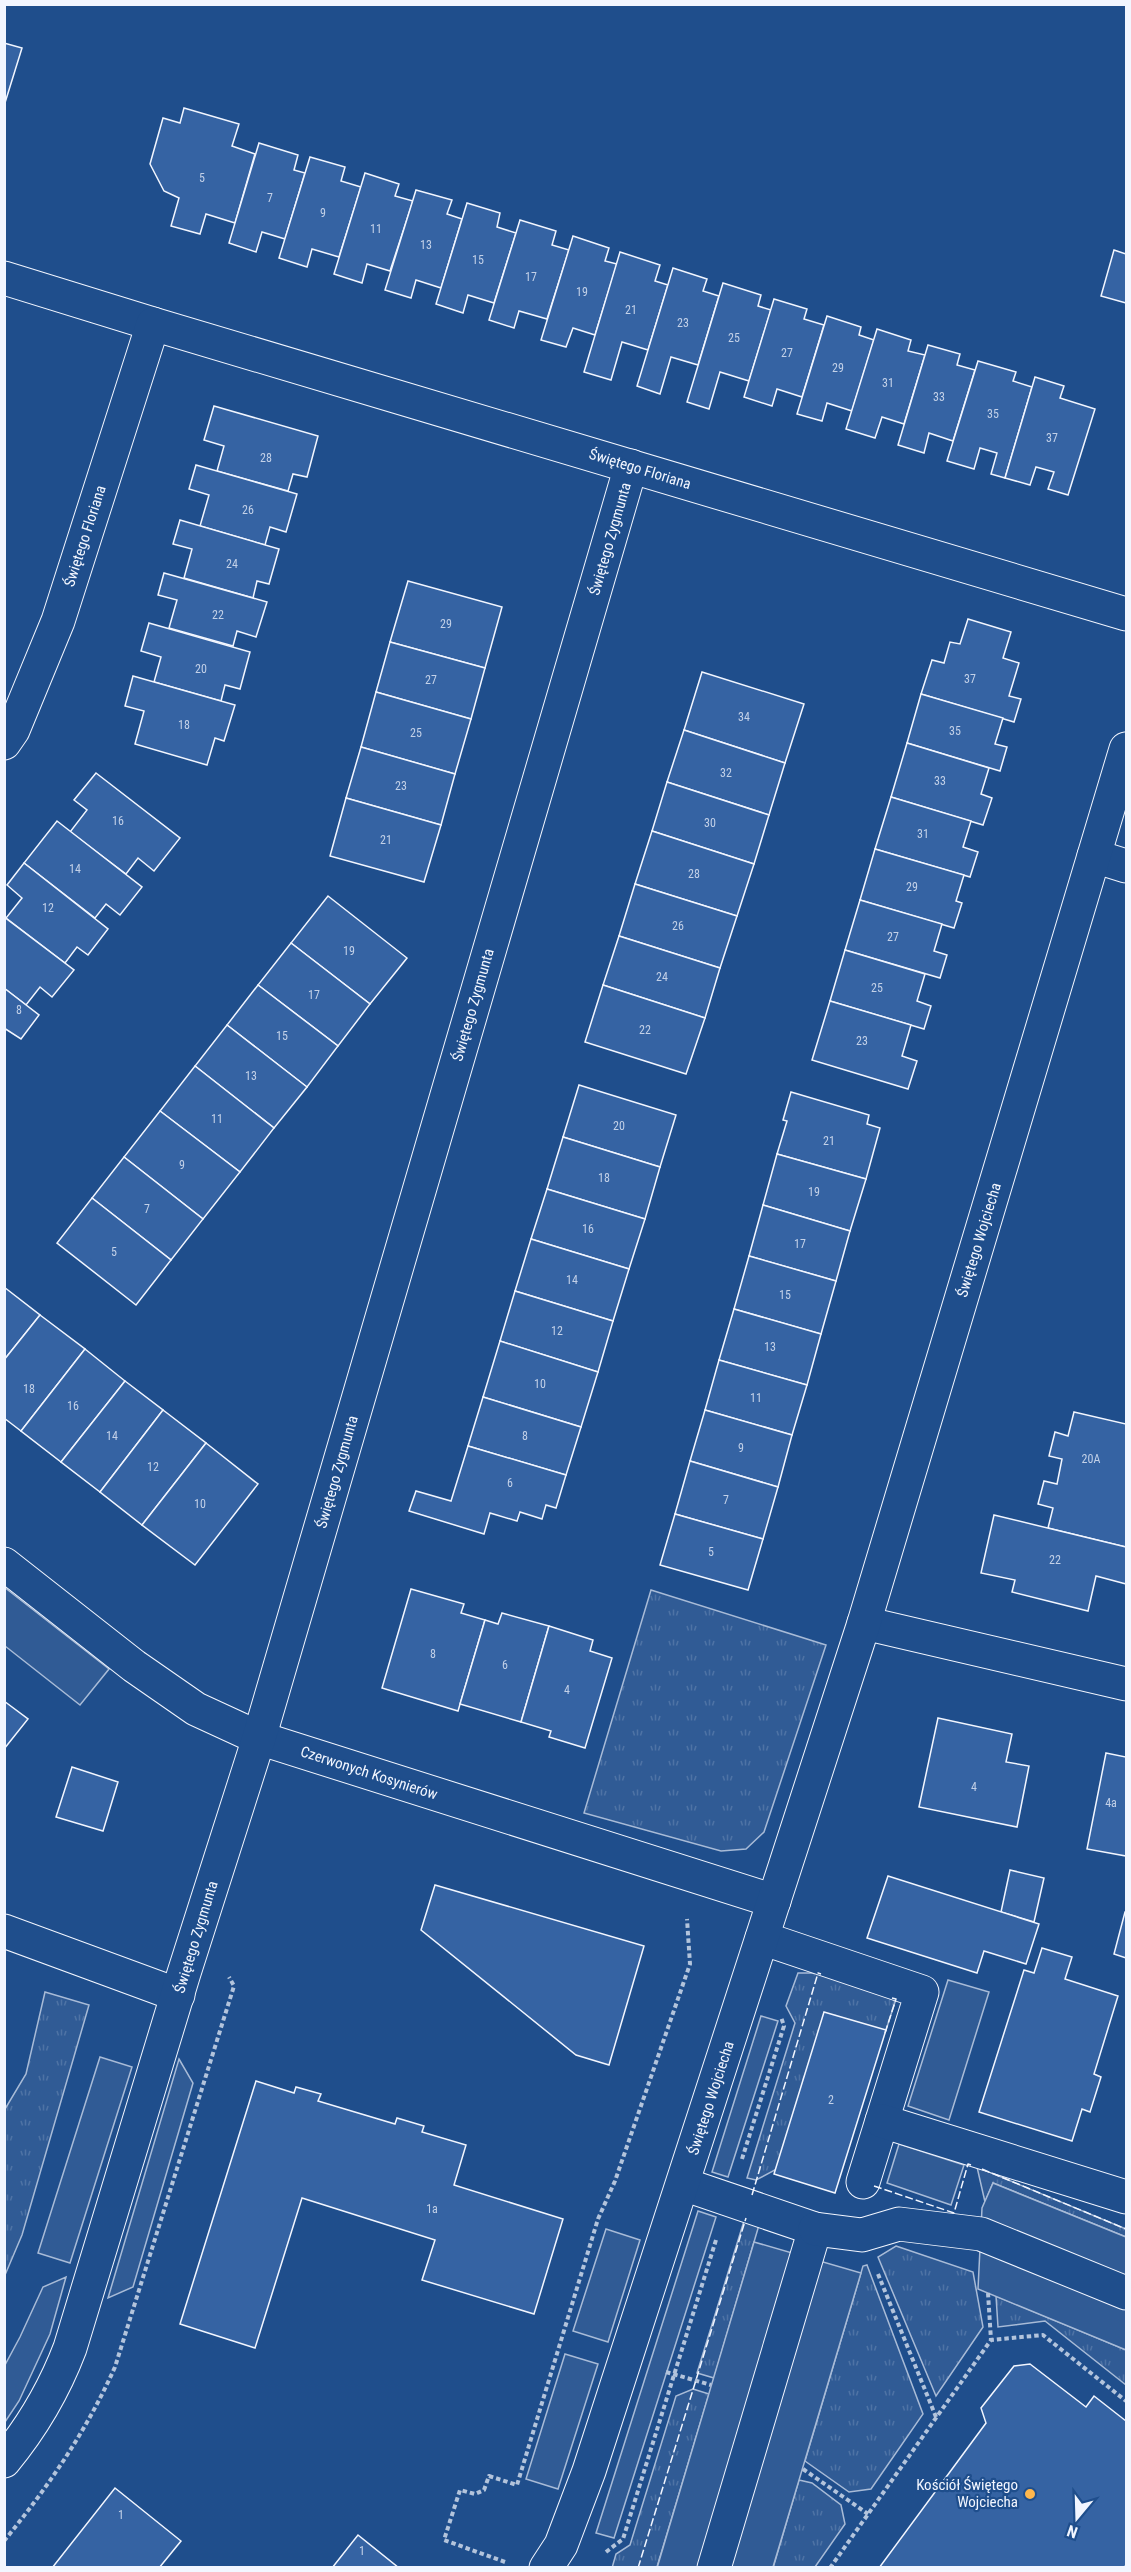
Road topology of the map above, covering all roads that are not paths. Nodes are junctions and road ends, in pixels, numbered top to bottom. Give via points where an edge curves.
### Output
1 (4, 278) edge
2 (153, 324) junction
3 (631, 466) junction
4 (1126, 614) edge
5 (4, 743) edge
6 (1126, 749) edge
7 (1094, 856) junction
8 (1126, 866) edge
9 (4, 1564) edge
10 (864, 1623) junction
11 (1126, 1684) edge
12 (259, 1738) junction
13 (774, 1901) junction
14 (4, 1931) edge
15 (762, 1938) junction
16 (178, 1995) junction
17 (882, 2121) junction
18 (863, 2182) dead end
19 (683, 2184) junction
20 (1126, 2197) edge
21 (815, 2229) junction
22 (1126, 2293) edge
23 (4, 2461) edge
24 (546, 2568) edge
25 (714, 2568) edge

1 - 2 street, Świętego Floriana
2 - 3 street, Świętego Floriana
2 - 5 street, Świętego Floriana via 58,621 14,730
3 - 4 street, Świętego Floriana
3 - 12 street, Świętego Zygmunta
6 - 7 street, Świętego Wojciecha
7 - 8 street
7 - 10 street, Świętego Wojciecha
9 - 12 street, Czerwonych Kosynierów via 134,1666 196,1709
10 - 11 street
10 - 13 street, Świętego Wojciecha
12 - 13 street, Czerwonych Kosynierów
12 - 16 street, Świętego Zygmunta
13 - 15 street, Świętego Wojciecha
14 - 16 street
15 - 17 street via 922,1992
15 - 19 street, Świętego Wojciecha
16 - 23 street, Świętego Zygmunta via 58,2380 40,2413
17 - 18 street
17 - 20 street
19 - 21 street
19 - 24 street, Świętego Wojciecha via 590,2471 561,2545
21 - 22 street via 862,2235 898,2224 981,2234
21 - 25 street

